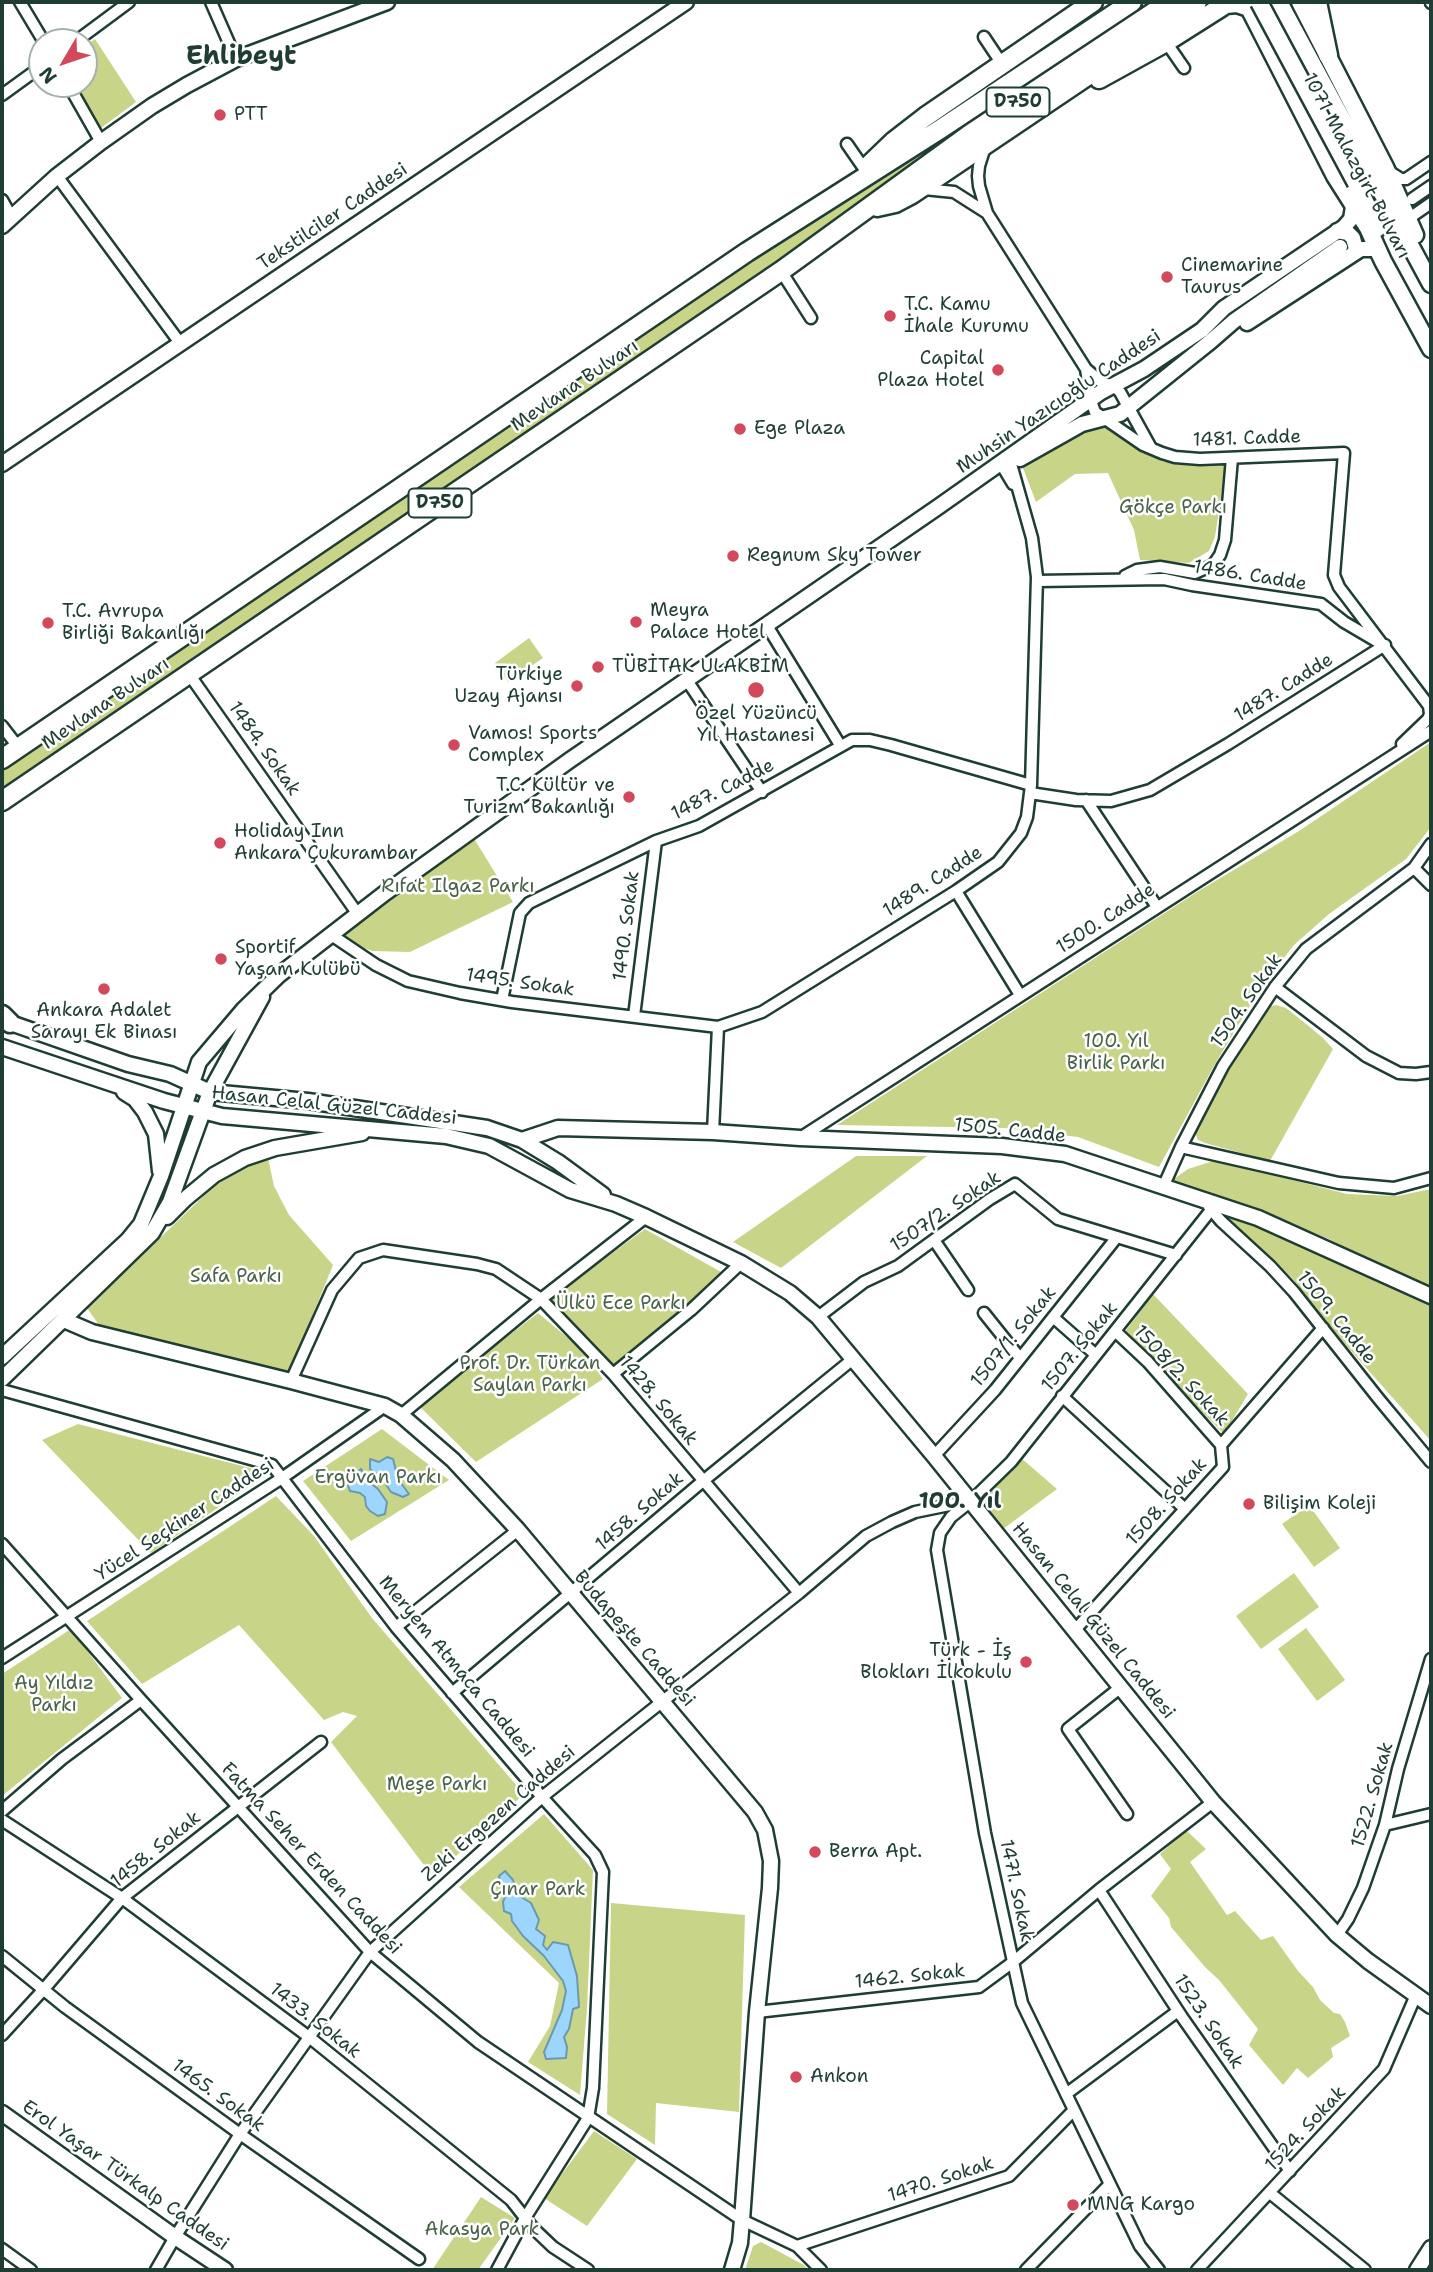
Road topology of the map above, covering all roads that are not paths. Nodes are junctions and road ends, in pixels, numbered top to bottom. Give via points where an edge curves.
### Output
1 (20, 2) edge
2 (129, 2) edge
3 (211, 2) edge
4 (387, 2) edge
5 (686, 2) edge
6 (1093, 2) edge
7 (1132, 2) edge
8 (1169, 2) edge
9 (1269, 2) edge
10 (1279, 2) edge
11 (1300, 2) edge
12 (1317, 2) edge
13 (1195, 3) edge
14 (1253, 8) edge
15 (36, 28) edge
16 (94, 28) edge
17 (984, 37) dead end
18 (1166, 42) junction
19 (1328, 55) junction
20 (236, 59) junction
21 (1002, 64) junction
22 (1184, 68) dead end
23 (28, 76) edge
24 (1075, 84) junction
25 (2, 95) edge
26 (76, 98) edge
27 (101, 142) junction
28 (847, 145) dead end
29 (985, 146) junction
30 (1431, 162) edge
31 (1378, 170) junction
32 (57, 176) junction
33 (860, 176) junction
34 (1431, 186) edge
35 (920, 189) junction
36 (1412, 199) dead end
37 (2, 201) edge
38 (1431, 203) edge
39 (870, 207) junction
40 (1353, 207) junction
41 (987, 213) junction
42 (1408, 219) junction
43 (7, 222) edge
44 (1337, 231) junction
45 (1347, 250) junction
46 (1383, 261) junction
47 (781, 271) junction
48 (1431, 275) edge
49 (1431, 284) edge
50 (811, 318) dead end
51 (1206, 336) junction
52 (180, 343) junction
53 (1431, 343) edge
54 (1431, 349) edge
55 (1086, 369) junction
56 (1114, 386) junction
57 (1091, 401) junction
58 (1128, 408) junction
59 (1102, 418) junction
60 (1152, 448) junction
61 (1232, 458) junction
62 (2, 464) edge
63 (1007, 464) junction
64 (1121, 578) junction
65 (1037, 581) junction
66 (766, 624) junction
67 (1385, 645) junction
68 (190, 674) junction
69 (686, 679) junction
70 (2, 726) edge
71 (1431, 731) edge
72 (840, 745) junction
73 (19, 748) junction
74 (2, 759) edge
75 (1387, 759) junction
76 (1030, 789) junction
77 (762, 792) junction
78 (1086, 800) junction
79 (2, 801) edge
80 (656, 841) junction
81 (1431, 844) edge
82 (1414, 868) junction
83 (1431, 885) edge
84 (956, 891) junction
85 (1157, 906) junction
86 (358, 913) junction
87 (330, 934) junction
88 (267, 986) junction
89 (1275, 987) junction
90 (1020, 995) junction
91 (502, 1000) junction
92 (634, 1016) junction
93 (4, 1019) edge
94 (718, 1027) junction
95 (2, 1047) edge
96 (1431, 1072) edge
97 (108, 1083) junction
98 (191, 1084) junction
99 (210, 1092) junction
100 (184, 1107) junction
101 (204, 1112) junction
102 (558, 1128) junction
103 (378, 1130) junction
104 (713, 1132) junction
105 (800, 1138) junction
106 (522, 1139) junction
107 (1181, 1147) junction
108 (544, 1153) junction
109 (514, 1160) junction
110 (534, 1171) junction
111 (161, 1176) junction
112 (1431, 1178) edge
113 (1164, 1185) junction
114 (616, 1204) junction
115 (1209, 1206) junction
116 (646, 1217) junction
117 (152, 1233) junction
118 (1117, 1237) junction
119 (934, 1240) junction
120 (1176, 1255) junction
121 (741, 1263) junction
122 (968, 1290) dead end
123 (1431, 1296) edge
124 (541, 1298) junction
125 (984, 1313) dead end
126 (818, 1317) junction
127 (1053, 1317) junction
128 (64, 1320) junction
129 (1323, 1328) junction
130 (1115, 1331) junction
131 (1096, 1355) junction
132 (2, 1357) edge
133 (1020, 1358) junction
134 (853, 1359) junction
135 (613, 1374) junction
136 (2, 1379) edge
137 (291, 1381) junction
138 (2, 1390) edge
139 (1062, 1396) junction
140 (385, 1406) junction
141 (401, 1415) junction
142 (1221, 1445) junction
143 (934, 1455) junction
144 (1431, 1462) edge
145 (282, 1478) junction
146 (703, 1481) junction
147 (971, 1501) junction
148 (1185, 1509) junction
149 (518, 1530) junction
150 (2, 1544) edge
151 (799, 1593) junction
152 (570, 1594) junction
153 (67, 1616) junction
154 (396, 1627) junction
155 (1075, 1630) junction
156 (2, 1658) edge
157 (1431, 1659) edge
158 (1121, 1687) junction
159 (452, 1693) junction
160 (141, 1700) junction
161 (663, 1702) junction
162 (321, 1742) dead end
163 (542, 1797) junction
164 (1213, 1802) junction
165 (237, 1808) junction
166 (2, 1811) edge
167 (1127, 1814) dead end
168 (1431, 1814) edge
169 (2, 1820) edge
170 (1385, 1825) junction
171 (1099, 1889) junction
172 (122, 1898) junction
173 (1337, 1935) junction
174 (370, 1952) junction
175 (2, 1956) edge
176 (1013, 1962) junction
177 (44, 1989) junction
178 (1416, 1995) junction
179 (1431, 2006) edge
180 (1178, 2011) junction
181 (757, 2012) junction
182 (2, 2035) edge
183 (309, 2037) junction
184 (1066, 2094) junction
185 (1073, 2111) junction
186 (2, 2113) edge
187 (588, 2118) junction
188 (240, 2134) junction
189 (1290, 2171) junction
190 (1109, 2185) junction
191 (1270, 2193) junction
192 (525, 2218) junction
193 (742, 2220) junction
194 (175, 2237) junction
195 (797, 2246) junction
196 (1431, 2248) edge
197 (2, 2249) edge
198 (419, 2259) dead end
199 (31, 2270) edge
200 (156, 2270) edge
201 (225, 2270) edge
202 (497, 2270) edge
203 (588, 2270) edge
204 (732, 2270) edge
205 (821, 2270) edge
206 (1026, 2270) edge
207 (1159, 2270) edge
208 (1197, 2270) edge
209 (1365, 2270) edge
210 (1417, 2270) edge

1 - 15 street
2 - 16 street
3 - 20 street
4 - 20 main road
5 - 52 main road, Tekstilciler Caddesi
6 - 21 highway
7 - 33 highway, Mevlana Bulvarı / D750 via 939,130
8 - 39 highway, Mevlana Bulvarı / D750 via 970,134
9 - 14 main road via 1262,9
10 - 31 main road, 1071 Malazgirt Bulvarı
11 - 19 main road, 1071 Malazgirt Bulvarı
12 - 19 highway
13 - 24 highway
14 - 18 highway via 1226,4
14 - 40 main road, 1071 Malazgirt Bulvarı
14 - 53 main road, 1071 Malazgirt Bulvarı, bridge via 1356,183
17 - 21 street
18 - 22 street
18 - 24 highway via 1103,77
19 - 31 main road, 1071 Malazgirt Bulvarı
20 - 27 main road via 152,106
21 - 33 highway via 894,141
23 - 25 street
24 - 29 highway
26 - 27 street
27 - 32 main road
28 - 33 street
29 - 35 highway
29 - 41 street, 1481. Cadde via 978,176
30 - 31 street via 1406,179
31 - 42 main road, 1071 Malazgirt Bulvarı
31 - 49 main road, 1071 Malazgirt Bulvarı
32 - 43 main road
32 - 52 street
33 - 73 highway, Mevlana Bulvarı
34 - 36 street
35 - 39 highway via 895,202
35 - 41 street, 1481. Cadde via 954,192
37 - 43 street
38 - 42 street
39 - 47 highway, Mevlana Bulvarı / D750
40 - 44 main road, Muhsin Yazıcıoğlu Caddesi via 1351,219
40 - 46 main road, 1071 Malazgirt Bulvarı
41 - 55 street, 1481. Cadde
42 - 48 main road, 1071 Malazgirt Bulvarı
44 - 45 main road via 1353,238 1356,249
44 - 51 main road, Muhsin Yazıcıoğlu Caddesi via 1224,308
45 - 46 main road via 1376,249
45 - 51 main road, Muhsin Yazıcıoğlu Caddesi
45 - 51 main road, Muhsin Yazıcıoğlu Caddesi via 1237,329
46 - 54 main road, 1071 Malazgirt Bulvarı
47 - 50 street
47 - 68 highway, Mevlana Bulvarı / D750
51 - 56 main road, Muhsin Yazıcıoğlu Caddesi
51 - 58 main road, Muhsin Yazıcıoğlu Caddesi
52 - 62 main road, Tekstilciler Caddesi
55 - 56 street, 1481. Cadde
55 - 57 street, 1481. Cadde
56 - 57 main road, Muhsin Yazıcıoğlu Caddesi
56 - 58 street, 1481. Cadde
57 - 59 street, 1481. Cadde
57 - 63 main road, Muhsin Yazıcıoğlu Caddesi
58 - 59 main road, Muhsin Yazıcıoğlu Caddesi
58 - 60 street, 1481. Cadde
59 - 60 street, 1481. Cadde
59 - 63 main road, Muhsin Yazıcıoğlu Caddesi via 1071,429
60 - 61 street, 1481. Cadde via 1185,458
61 - 64 street via 1225,540 1213,565 1195,573 1160,567 1137,570
61 - 67 street, 1481. Cadde via 1344,453 1334,575
63 - 65 street, 1489. Cadde via 1032,538
63 - 66 main road, Muhsin Yazıcıoğlu Caddesi
64 - 65 street, 1486. Cadde
64 - 67 street, 1486. Cadde via 1164,579 1321,604
65 - 76 street, 1489. Cadde
66 - 69 main road, Muhsin Yazıcıoğlu Caddesi
66 - 72 street
67 - 75 street, 1486. Cadde via 1429,706 1430,714
67 - 78 street, 1487. Cadde via 1150,790 1111,801
68 - 79 highway, Mevlana Bulvarı / D750
68 - 86 street, 1484. Sokak
69 - 77 street
69 - 86 main road, Muhsin Yazıcıoğlu Caddesi
70 - 73 street
71 - 75 street, 1500. Cadde
72 - 76 street, 1487. Cadde via 870,740
72 - 77 street, 1487. Cadde
73 - 74 highway, Mevlana Bulvarı
75 - 85 street, 1500. Cadde
76 - 78 street, 1487. Cadde
76 - 84 street, 1489. Cadde via 1021,834 998,862
77 - 80 street, 1487. Cadde via 699,826
78 - 85 street
80 - 91 street, 1487. Cadde via 529,903 520,913
80 - 92 street, 1490. Sokak
81 - 82 street, 1504. Sokak
82 - 83 street
82 - 89 street, 1504. Sokak via 1306,949
84 - 90 street
84 - 94 street, 1489. Cadde via 762,1012
85 - 90 street, 1500. Cadde
86 - 87 main road, Muhsin Yazıcıoğlu Caddesi
87 - 88 main road, Muhsin Yazıcıoğlu Caddesi
87 - 91 street, 1495. Sokak via 408,981
88 - 98 main road, Muhsin Yazıcıoğlu Caddesi via 199,1062
88 - 99 main road, Muhsin Yazıcıoğlu Caddesi
89 - 96 street via 1366,1056 1399,1073
89 - 107 street, 1504. Sokak via 1223,1066
90 - 105 street, 1500. Cadde
91 - 92 street, 1495. Sokak
92 - 94 street, 1495. Sokak
93 - 98 main road, Hasan Celal Güzel Caddesi
94 - 104 street
95 - 97 main road, Hasan Celal Güzel Caddesi
97 - 100 main road, Hasan Celal Güzel Caddesi
97 - 111 main road via 135,1099 145,1112 156,1134
98 - 99 main road, Hasan Celal Güzel Caddesi
98 - 100 main road, Muhsin Yazıcıoğlu Caddesi
99 - 101 main road, Muhsin Yazıcıoğlu Caddesi
99 - 106 main road, Hasan Celal Güzel Caddesi via 307,1101 487,1128
100 - 101 main road, Hasan Celal Güzel Caddesi
100 - 111 main road, Muhsin Yazıcıoğlu Caddesi
101 - 103 main road, Hasan Celal Güzel Caddesi
101 - 117 main road, Muhsin Yazıcıoğlu Caddesi via 170,1202
102 - 104 main road, 1505. Cadde
102 - 106 main road, 1505. Cadde
102 - 108 main road
103 - 109 main road, Hasan Celal Güzel Caddesi via 489,1146
103 - 117 main road via 275,1148 245,1158 185,1199
104 - 105 main road, 1505. Cadde
105 - 113 main road, 1505. Cadde via 1031,1149 1065,1154
106 - 108 main road, Hasan Celal Güzel Caddesi
106 - 109 main road
107 - 112 street via 1339,1183 1394,1188
107 - 113 street, 1504. Sokak
108 - 110 main road
108 - 114 main road, Hasan Celal Güzel Caddesi
109 - 110 main road, Hasan Celal Güzel Caddesi
110 - 114 main road, Hasan Celal Güzel Caddesi via 570,1190
111 - 132 main road, Muhsin Yazıcıoğlu Caddesi via 141,1224 128,1240
113 - 115 main road, 1505. Cadde
114 - 116 main road, Hasan Celal Güzel Caddesi
115 - 120 street, 1507. Sokak
115 - 123 main road, 1505. Cadde via 1258,1218
115 - 129 street, 1509. Cadde via 1284,1280
116 - 121 main road, Hasan Celal Güzel Caddesi
116 - 124 street
117 - 128 main road, Muhsin Yazıcıoğlu Caddesi
118 - 119 street, 1507/2. Sokak via 1058,1219 1015,1184
118 - 120 street, 1507/2. Sokak
118 - 127 street, 1507/1. Sokak
119 - 122 street
119 - 126 street, 1507/2. Sokak via 898,1266 864,1282
120 - 130 street, 1507. Sokak
121 - 126 main road, Hasan Celal Güzel Caddesi via 790,1293
121 - 135 street
124 - 135 street, 1428. Sokak
124 - 137 street, 1428. Sokak via 496,1269 383,1250 359,1258 332,1290
124 - 141 street
125 - 133 street
126 - 134 main road, Hasan Celal Güzel Caddesi
127 - 131 street
127 - 133 street, 1507/1. Sokak
128 - 136 main road, Muhsin Yazıcıoğlu Caddesi
128 - 137 main road, Budapeşte Caddesi via 92,1332
129 - 142 street, 1508. Sokak
129 - 144 street, 1509. Cadde
130 - 131 street, 1507. Sokak
130 - 142 street, 1508/2. Sokak
131 - 139 street, 1507. Sokak
133 - 143 street, 1507/1. Sokak
134 - 143 main road, Hasan Celal Güzel Caddesi
134 - 146 street, 1458. Sokak
135 - 146 street, 1428. Sokak
137 - 140 main road, Budapeşte Caddesi
138 - 145 street, Meryem Atmaca Caddesi via 272,1465
139 - 147 street, 1507. Sokak via 1011,1462
139 - 148 street
140 - 141 main road, Budapeşte Caddesi
140 - 145 street, Yücel Seçkiner Caddesi
141 - 149 main road, Budapeşte Caddesi via 453,1460
142 - 148 street, 1508. Sokak via 1223,1468
143 - 147 main road, Hasan Celal Güzel Caddesi
145 - 153 street, Yücel Seçkiner Caddesi
145 - 154 street, Meryem Atmaca Caddesi
146 - 151 street, 1428. Sokak
146 - 152 street, 1458. Sokak
147 - 151 street, Zeki Ergezen Caddesi via 892,1522 866,1536
147 - 155 main road, Hasan Celal Güzel Caddesi
147 - 176 street, 1471. Sokak via 951,1517 940,1533 937,1550 985,1833
148 - 155 street, 1508. Sokak
149 - 152 main road, Budapeşte Caddesi
149 - 154 street
150 - 153 street, Fatma Seher Erden Caddesi
151 - 161 street, Zeki Ergezen Caddesi
152 - 159 street, 1458. Sokak
152 - 161 main road, Budapeşte Caddesi
153 - 156 street, Yücel Seçkiner Caddesi
153 - 160 street, Fatma Seher Erden Caddesi
154 - 159 street, Meryem Atmaca Caddesi
155 - 158 main road, Hasan Celal Güzel Caddesi
157 - 170 street, 1522. Sokak
158 - 164 main road, Hasan Celal Güzel Caddesi
158 - 167 street via 1068,1729
159 - 163 street, Meryem Atmaca Caddesi
160 - 165 street, Fatma Seher Erden Caddesi
160 - 166 street
161 - 163 street, Zeki Ergezen Caddesi
161 - 181 main road, Budapeşte Caddesi via 742,1795 765,1830 770,1888
162 - 165 street, 1458. Sokak
163 - 174 street, Zeki Ergezen Caddesi
163 - 187 street, Meryem Atmaca Caddesi via 595,1854 603,1872
164 - 171 street, 1462. Sokak
164 - 173 main road, Hasan Celal Güzel Caddesi
165 - 172 street, 1458. Sokak
165 - 174 street, Fatma Seher Erden Caddesi
168 - 170 street
169 - 172 street, 1433. Sokak
170 - 173 street, 1522. Sokak via 1363,1888
171 - 176 street, 1462. Sokak
171 - 180 street, 1523. Sokak
172 - 177 street, 1458. Sokak
172 - 183 street, 1433. Sokak
173 - 178 main road, Hasan Celal Güzel Caddesi
174 - 183 street, Zeki Ergezen Caddesi
174 - 187 street, Fatma Seher Erden Caddesi via 471,2037
175 - 177 street, 1465. Sokak
176 - 181 street, 1462. Sokak via 979,1987
176 - 184 street, 1471. Sokak via 1022,2003
177 - 182 street, 1458. Sokak
177 - 188 street, 1465. Sokak
178 - 179 main road, Hasan Celal Güzel Caddesi
178 - 189 street, 1524. Sokak via 1384,2069
180 - 184 street
180 - 189 street, 1523. Sokak
181 - 193 main road, Budapeşte Caddesi
183 - 188 street, Zeki Ergezen Caddesi
183 - 192 street, 1433. Sokak via 511,2200
184 - 185 street, 1471. Sokak
185 - 190 street, 1471. Sokak
185 - 195 street, 1470. Sokak via 1009,2176
186 - 194 main road, Erol Yaşar Türkalp Caddesi
187 - 192 street, Meryem Atmaca Caddesi
187 - 193 street, Fatma Seher Erden Caddesi
188 - 194 street, Zeki Ergezen Caddesi
188 - 198 street, 1465. Sokak
189 - 191 street, 1524. Sokak
190 - 206 street
190 - 207 street, 1471. Sokak via 1140,2246
191 - 208 street, 1524. Sokak
191 - 209 street
192 - 202 street, Meryem Atmaca Caddesi
192 - 203 street, 1433. Sokak via 553,2247
193 - 195 street, Fatma Seher Erden Caddesi
193 - 204 main road, Budapeşte Caddesi
194 - 200 street, Zeki Ergezen Caddesi
194 - 201 main road, Erol Yaşar Türkalp Caddesi
195 - 205 street, Fatma Seher Erden Caddesi
196 - 210 main road
197 - 199 street

